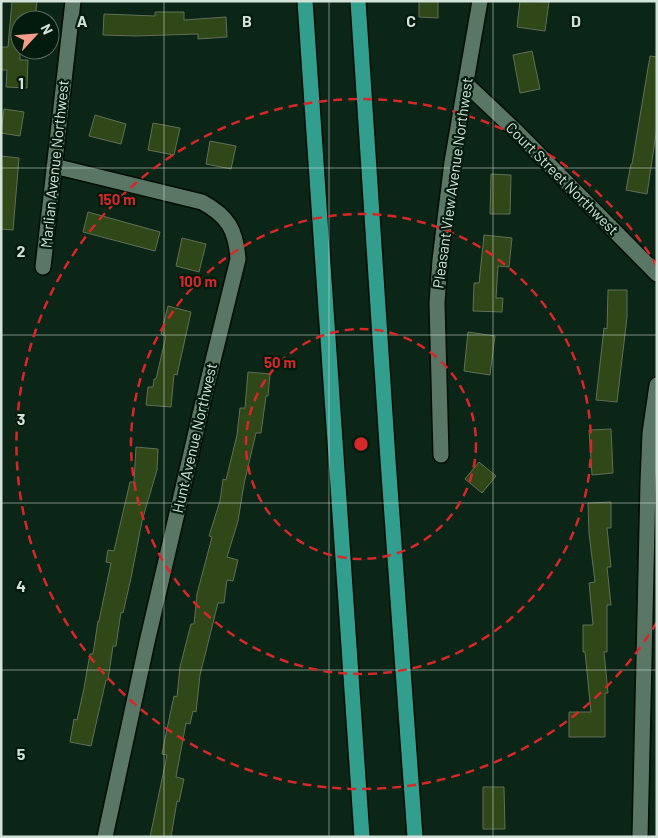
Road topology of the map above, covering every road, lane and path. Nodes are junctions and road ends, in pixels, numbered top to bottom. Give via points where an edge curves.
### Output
1 (73, 1) edge
2 (305, 1) edge
3 (358, 1) edge
4 (480, 1) edge
5 (466, 84) junction
6 (54, 166) junction
7 (43, 267) dead end
8 (657, 274) edge
9 (657, 385) edge
10 (441, 455) dead end
11 (105, 837) edge
12 (362, 837) edge
13 (415, 837) edge
14 (640, 837) edge

1 - 6 street, Marlian Avenue Northwest
2 - 12 highway
3 - 13 highway
4 - 5 street, Pleasant View Avenue Northwest
5 - 8 street, Court Street Northwest
5 - 10 street, Pleasant View Avenue Northwest via 452,162 437,303
6 - 7 street, Marlian Avenue Northwest
6 - 11 street, Hunt Avenue Northwest via 202,202 215,209 232,228 238,251
9 - 14 street via 650,433 648,483

